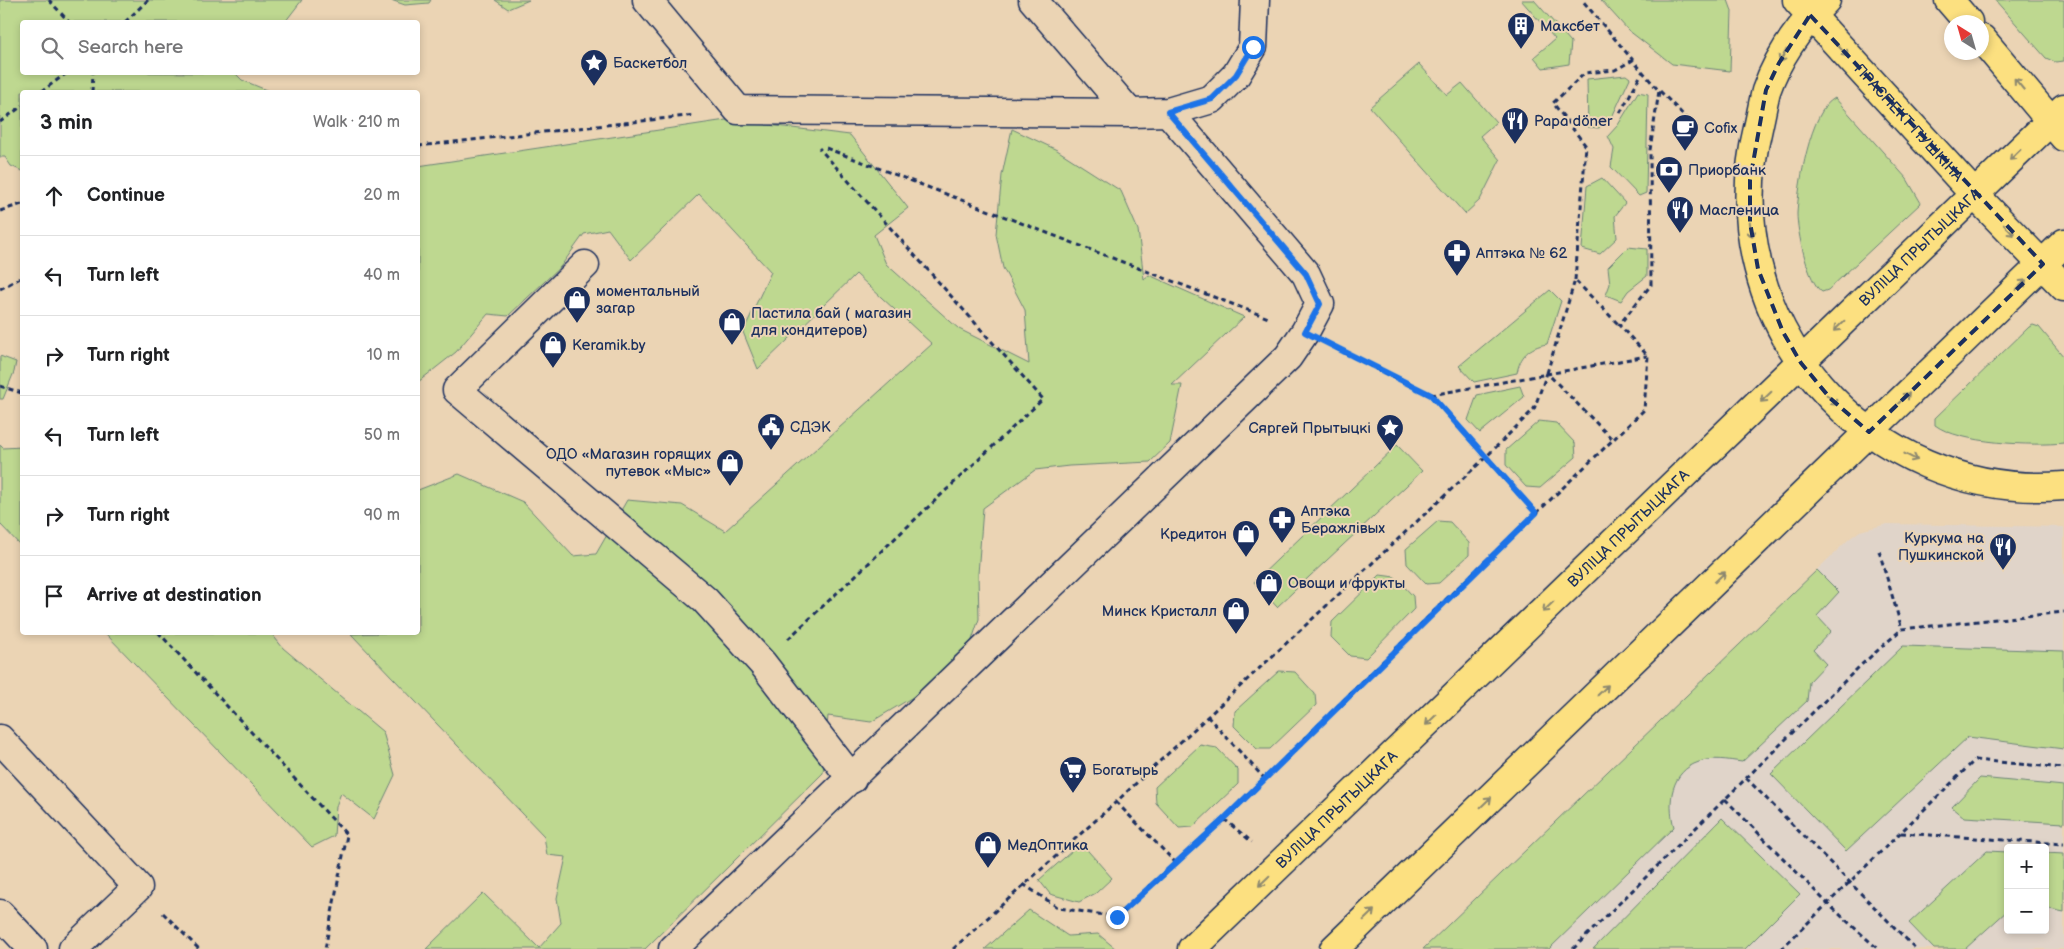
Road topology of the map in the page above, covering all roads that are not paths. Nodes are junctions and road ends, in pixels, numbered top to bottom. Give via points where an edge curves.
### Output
1 (647, 0) edge
2 (1033, 0) edge
3 (1254, 0) edge
4 (1949, 0) edge
5 (1811, 5) edge
6 (1962, 15) edge
7 (1989, 47) edge
8 (1168, 112) junction
9 (1130, 113) junction
10 (2059, 122) edge
11 (1975, 195) junction
12 (2064, 243) edge
13 (2043, 264) junction
14 (585, 265) dead end
15 (2064, 288) edge
16 (1801, 363) junction
17 (1869, 432) junction
18 (2064, 486) edge
19 (0, 739) edge
20 (852, 779) junction
21 (0, 914) edge
22 (33, 949) edge
23 (73, 949) edge
24 (673, 949) edge
25 (1192, 949) edge
26 (1334, 949) edge

1 - 9 lane via 738,110
2 - 9 lane
3 - 8 lane via 1253,47 1236,75 1212,99
4 - 6 main road
5 -> 11 main road, ПРАСПЕКТ ПУШКІНА
5 -> 16 main road via 1766,90 1753,146 1749,203 1753,245 1766,294 1782,332
10 -> 7 main road
8 - 9 lane
8 - 20 lane via 1306,274 1320,304 1288,357
10 -> 11 main road, ВУЛІЦА ПРЫТЫЦКАГА
11 -> 13 main road, ПРАСПЕКТ ПУШКІНА
11 -> 16 main road, ВУЛІЦА ПРЫТЫЦКАГА
12 - 13 main road
13 - 15 main road, ПРАСПЕКТ ПУШКІНА
17 -> 13 main road
14 - 20 lane via 457,390 705,600 762,664
16 -> 17 main road via 1830,398
16 -> 25 main road, ВУЛІЦА ПРЫТЫЦКАГА
17 -> 18 main road via 1918,460 1963,476 2021,487
26 -> 17 main road
19 - 23 lane via 138,887
20 - 24 lane
21 - 22 lane

